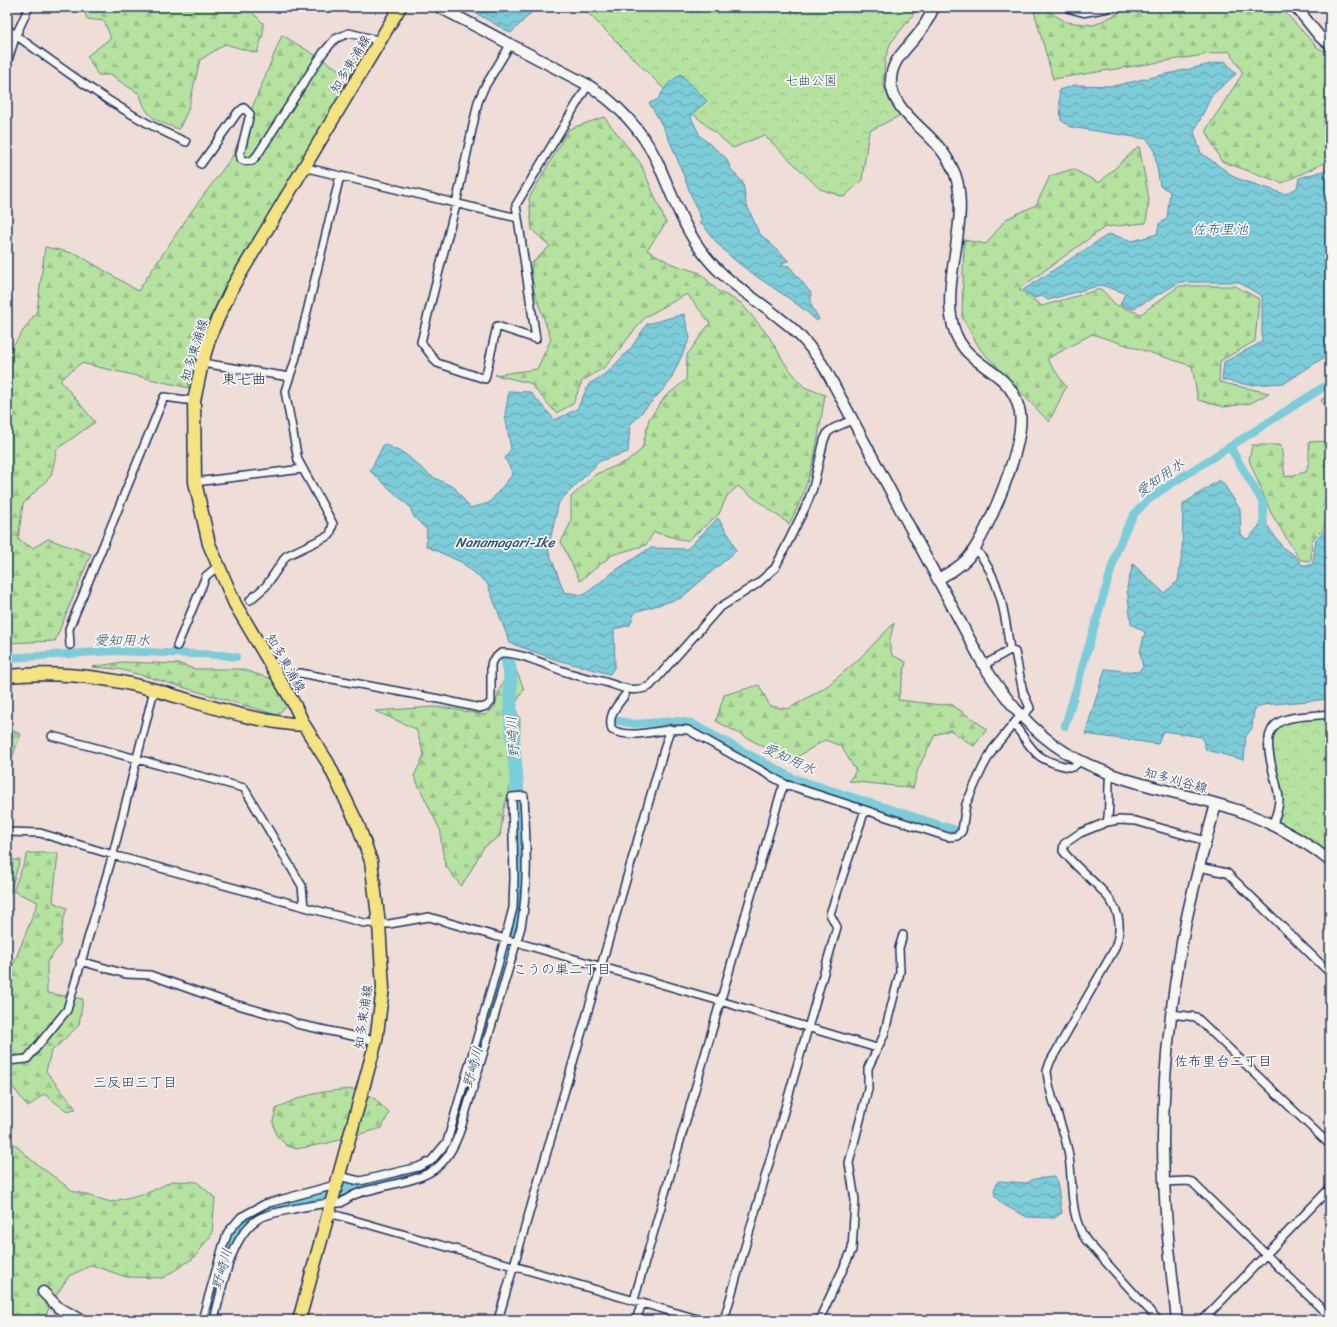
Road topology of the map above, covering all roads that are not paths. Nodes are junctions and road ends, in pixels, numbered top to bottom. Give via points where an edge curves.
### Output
1 (29, 7) edge
2 (400, 7) edge
3 (439, 7) edge
4 (934, 7) edge
5 (1069, 7) edge
6 (1106, 7) edge
7 (1296, 7) edge
8 (7, 29) edge
9 (16, 36) junction
10 (381, 41) junction
11 (1330, 44) edge
12 (510, 45) junction
13 (7, 63) edge
14 (588, 85) junction
15 (186, 142) dead end
16 (201, 164) dead end
17 (303, 167) junction
18 (340, 176) junction
19 (456, 204) junction
20 (518, 218) junction
21 (202, 364) junction
22 (290, 377) junction
23 (194, 401) junction
24 (852, 420) junction
25 (303, 469) junction
26 (195, 482) junction
27 (975, 548) junction
28 (218, 566) junction
29 (938, 579) junction
30 (250, 600) dead end
31 (70, 646) dead end
32 (177, 646) dead end
33 (1010, 650) junction
34 (984, 665) junction
35 (300, 673) dead end
36 (7, 676) edge
37 (154, 690) junction
38 (625, 695) dead end
39 (1024, 714) junction
40 (1330, 714) edge
41 (1014, 724) junction
42 (304, 725) junction
43 (670, 729) junction
44 (52, 736) dead end
45 (136, 760) junction
46 (1080, 761) junction
47 (1110, 774) junction
48 (785, 784) junction
49 (1216, 804) junction
50 (865, 810) junction
51 (1107, 822) junction
52 (1272, 825) junction
53 (7, 832) edge
54 (1206, 841) junction
55 (113, 854) junction
56 (1330, 861) edge
57 (1199, 867) junction
58 (304, 907) junction
59 (379, 924) junction
60 (903, 935) dead end
61 (504, 939) junction
62 (516, 943) junction
63 (80, 962) junction
64 (601, 967) junction
65 (1330, 973) edge
66 (720, 1001) junction
67 (1171, 1014) junction
68 (808, 1027) junction
69 (376, 1041) junction
70 (877, 1048) junction
71 (7, 1061) edge
72 (1330, 1145) edge
73 (1164, 1182) junction
74 (1330, 1188) edge
75 (334, 1193) junction
76 (1267, 1254) junction
77 (514, 1265) junction
78 (43, 1292) dead end
79 (634, 1300) junction
80 (642, 1303) junction
81 (1330, 1317) edge
82 (82, 1320) edge
83 (202, 1320) edge
84 (214, 1320) edge
85 (299, 1320) edge
86 (498, 1320) edge
87 (636, 1320) edge
88 (701, 1320) edge
89 (724, 1320) edge
90 (819, 1320) edge
91 (1158, 1320) edge
92 (1176, 1320) edge
93 (1203, 1320) edge

1 - 9 street
2 - 10 main road, 知多東浦線
3 - 12 street, 知多刈谷線
4 - 27 street via 919,33 895,62 891,81 893,92 905,113 945,154 955,176 959,208 950,308 956,334 964,349 975,361 997,376 1011,390 1020,412 1015,450 1003,490
5 - 6 street via 1084,11
7 - 11 street via 1320,37
8 - 9 street
9 - 13 street
9 - 15 street via 81,83 153,128
10 - 16 street via 349,32 336,39 323,53 252,161 241,159 240,154 250,114 244,108 238,112
10 - 17 main road, 知多東浦線
12 - 14 street, 知多刈谷線
12 - 19 street via 478,102
14 - 20 street via 516,205
14 - 24 street, 知多刈谷線 via 620,110 645,141 656,159 684,223 707,259 782,320 810,347 827,372
17 - 18 street
17 - 21 main road, 知多東浦線 via 233,286 211,332
18 - 19 street
18 - 22 street
19 - 20 street
19 - 20 street via 421,342 437,363 485,379 497,326 536,339
21 - 22 street
21 - 23 main road, 知多東浦線
22 - 25 street via 286,399 295,447
23 - 26 main road, 知多東浦線
23 - 31 street via 164,397 69,629
24 - 29 street, 知多刈谷線
24 - 35 street via 828,432 806,506 775,568 757,584 719,608 650,686 641,690 624,689 570,674 514,654 501,653 492,660 491,702 480,708
25 - 26 street
25 - 30 street via 333,524 330,536 286,556 266,586
26 - 28 main road, 知多東浦線 via 209,544
27 - 29 street via 962,564
27 - 33 street via 993,575 999,590 1004,606
28 - 32 street via 206,576
28 - 42 main road, 知多東浦線 via 235,604
29 - 34 street, 知多刈谷線
33 - 34 street
33 - 39 street via 1015,652 1023,692 1030,708
34 - 39 street, 知多刈谷線 via 1001,692
36 - 37 main road via 52,674 87,677
37 - 42 main road via 275,724
37 - 45 street
38 - 43 street via 612,712 609,721 612,730 622,734
39 - 41 street
39 - 46 street, 知多刈谷線 via 1051,743
40 - 52 street via 1288,718 1277,724 1270,735 1268,749 1279,801
41 - 46 street via 1032,749 1044,760 1069,767
41 - 50 street via 993,749 983,767 966,804 965,824 957,836 948,837
42 - 59 main road, 知多東浦線 via 328,762 358,825 371,861
43 - 48 street via 695,733
43 - 64 street
44 - 45 street
45 - 55 street
45 - 58 street via 244,788 302,886
46 - 47 street, 知多刈谷線
47 - 49 street, 知多刈谷線
47 - 51 street via 1110,810
48 - 50 street
48 - 66 street
49 - 52 street, 知多刈谷線
49 - 54 street
50 - 68 street via 830,914 837,927
51 - 54 street via 1136,822
51 - 91 street via 1069,839 1064,844 1063,851 1113,904 1118,913 1120,932 1114,950 1047,1071 1068,1152 1074,1214 1079,1230
52 - 56 street, 知多刈谷線 via 1301,840
53 - 55 street via 40,833
54 - 57 street
55 - 58 street
55 - 63 street
57 - 65 street via 1227,873
57 - 67 street via 1183,936
58 - 59 street via 364,923
59 - 61 street via 429,917
59 - 69 main road, 知多東浦線 via 382,988
60 - 70 street via 899,948 900,972 884,1035
61 - 62 street
61 - 62 street via 514,893 512,797 524,796 526,895
61 - 75 street via 447,1142 431,1161 418,1167 360,1181
62 - 64 street
62 - 75 street via 461,1128 446,1160 436,1169 418,1178 352,1194 341,1203
63 - 69 street via 126,974 150,975 227,1002 288,1019 296,1024
63 - 71 street via 67,1010 27,1059
64 - 66 street
64 - 77 street
66 - 68 street
66 - 79 street
67 - 72 street via 1196,1017
67 - 73 street via 1163,1139
68 - 70 street
68 - 89 street
69 - 75 main road, 知多東浦線
70 - 90 street via 868,1068 868,1088 849,1163 855,1200 852,1250
73 - 76 street via 1192,1182
73 - 92 street via 1165,1219
74 - 76 street
75 - 77 street
75 - 83 street via 264,1204 241,1217 228,1232
75 - 84 street via 259,1218 243,1231 235,1246
75 - 85 main road, 知多東浦線
76 - 81 street
76 - 93 street
77 - 79 street
77 - 86 street
78 - 82 street via 59,1308
79 - 80 street
80 - 87 street
80 - 88 street

